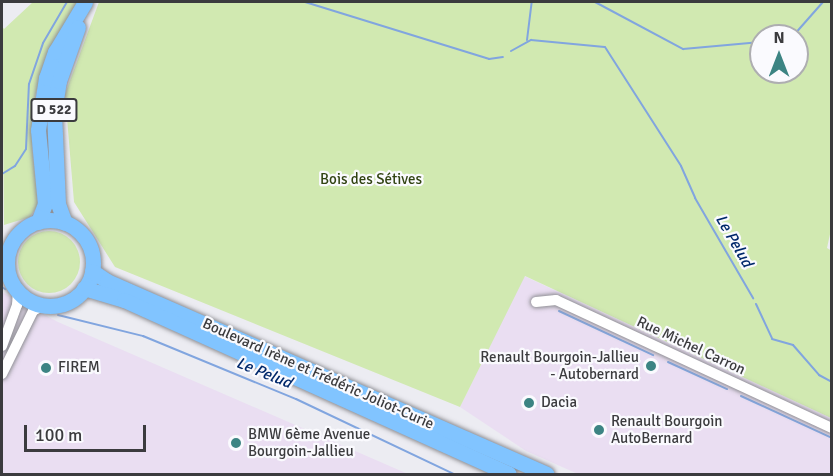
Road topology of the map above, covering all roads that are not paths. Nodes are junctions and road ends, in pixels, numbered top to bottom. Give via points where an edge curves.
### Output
1 (87, 2) edge
2 (38, 222) junction
3 (65, 223) junction
4 (2, 231) edge
5 (19, 233) junction
6 (4, 256) edge
7 (92, 271) junction
8 (84, 288) junction
9 (18, 290) junction
10 (536, 302) dead end
11 (44, 305) junction
12 (2, 346) edge
13 (2, 374) edge
14 (831, 428) edge
15 (509, 474) edge
16 (546, 474) edge

1 - 2 main road, D 522 via 55,52 46,78 39,130 45,204
1 - 3 main road, D 522 via 67,56 54,112 57,193
2 - 3 main road
2 - 5 main road
3 - 7 main road via 84,237 90,247
4 - 5 main road
5 - 6 main road
6 - 9 main road via 11,281
7 - 8 main road
7 - 16 main road, Boulevard Irène et Frédéric Joliot-Curie
8 - 11 main road via 70,300
8 - 15 main road, Boulevard Irène et Frédéric Joliot-Curie via 124,300
9 - 11 main road
9 - 12 street via 17,305
10 - 14 street, Rue Michel Carron via 556,300
11 - 13 street via 33,311

